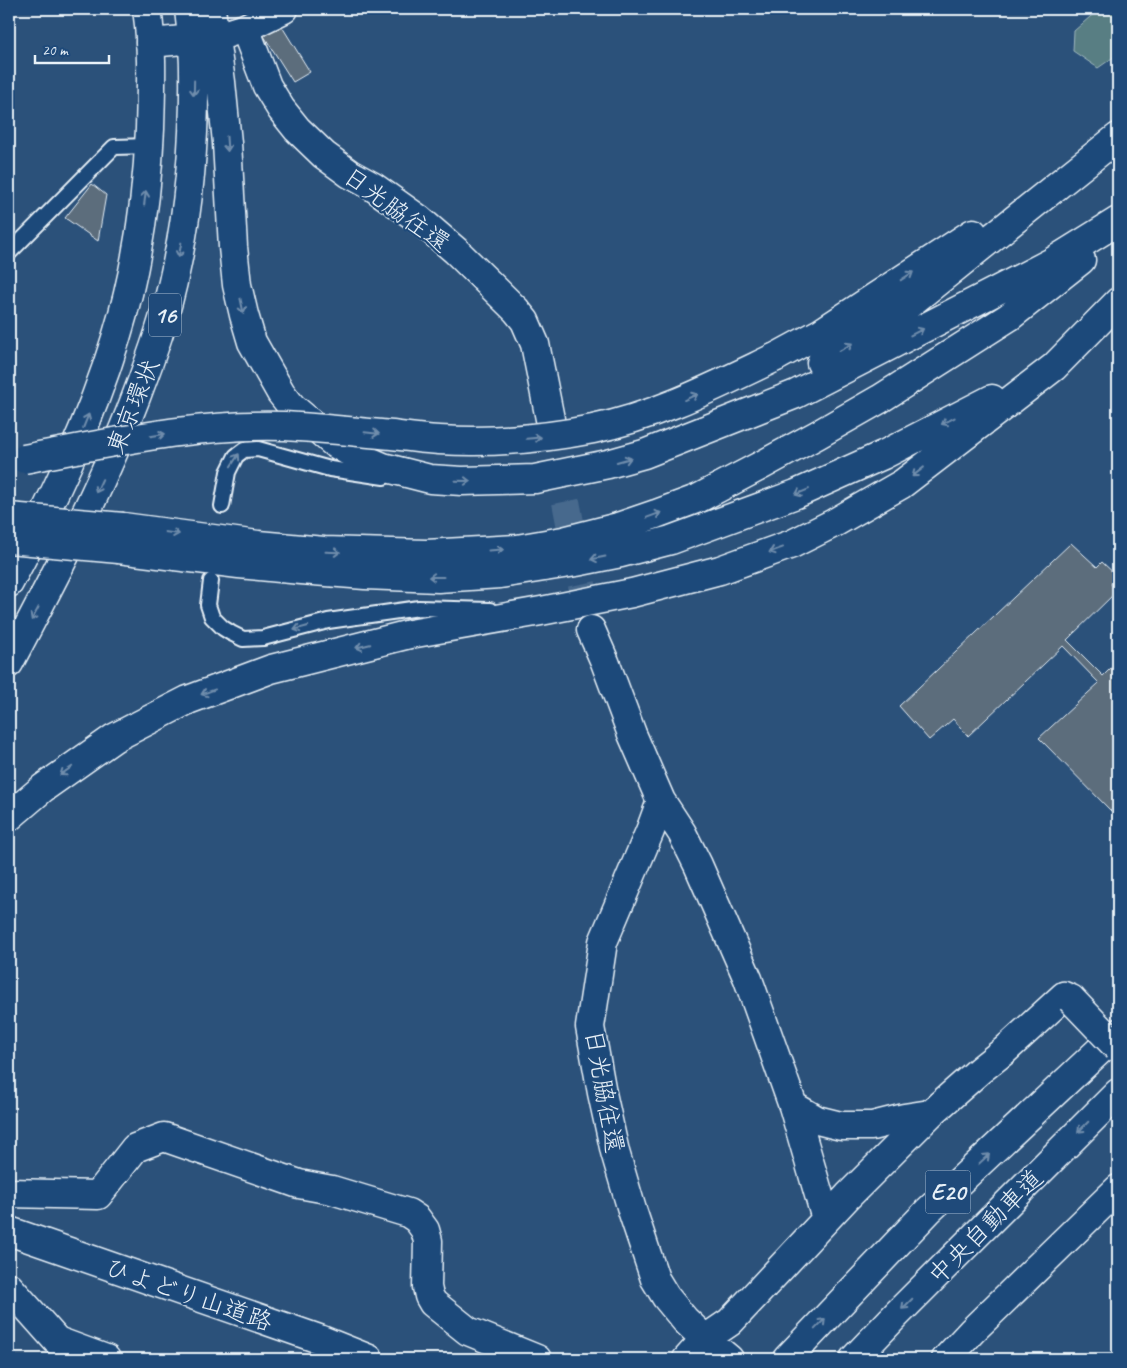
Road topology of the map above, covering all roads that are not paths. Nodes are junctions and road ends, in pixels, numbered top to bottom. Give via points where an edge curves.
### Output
1 (146, 9) edge
2 (189, 9) edge
3 (211, 9) edge
4 (284, 9) edge
5 (245, 28) junction
6 (204, 38) junction
7 (150, 43) junction
8 (1112, 142) edge
9 (149, 146) junction
10 (1118, 221) edge
11 (1118, 229) edge
12 (9, 253) edge
13 (1118, 302) edge
14 (1118, 329) edge
15 (1054, 367) junction
16 (550, 419) tunnel mouth
17 (714, 426) junction
18 (16, 461) edge
19 (430, 479) junction
20 (222, 506) dead end
21 (9, 517) edge
22 (121, 538) junction
23 (9, 539) edge
24 (211, 581) dead end
25 (9, 583) edge
26 (540, 611) junction
27 (591, 630) tunnel mouth
28 (9, 663) edge
29 (661, 802) junction
30 (9, 817) edge
31 (1118, 1034) edge
32 (1118, 1048) edge
33 (1118, 1093) edge
34 (793, 1106) junction
35 (930, 1114) junction
36 (1118, 1189) edge
37 (9, 1193) edge
38 (826, 1219) junction
39 (9, 1231) edge
40 (9, 1287) edge
41 (711, 1353) edge
42 (106, 1359) edge
43 (369, 1359) edge
44 (537, 1359) edge
45 (787, 1359) edge
46 (854, 1359) edge
47 (946, 1359) edge

1 - 7 main road, 東京環状 / 16
2 - 6 main road, 東京環状 / 16
3 - 6 main road
4 - 5 main road
5 - 6 main road
5 - 16 main road, 日光脇往還 via 267,86 297,129 330,160 420,220 456,251 525,321 535,344
6 - 7 main road
6 -> 19 main road via 227,143 237,285 252,342 292,407 334,443 383,467
6 -> 28 main road, 東京環状 / 16 via 194,67 191,175 176,268 155,349 102,480
7 - 9 main road, 東京環状 / 16
17 -> 8 main road via 883,326
18 -> 8 main road, bridge via 172,433 222,428 284,426 438,440 541,437 594,429 657,411 776,357 822,332
9 - 12 lane via 114,147
25 -> 9 main road, 東京環状 / 16 via 64,473 117,336 139,236
17 -> 10 main road via 796,394 1052,262
22 -> 11 main road via 324,552 417,554 517,549 618,527 699,498 880,399 1009,317
13 - 15 main road
14 - 15 main road
15 -> 22 main road via 883,455 796,494 671,540 576,562 500,574 364,575 248,565
15 -> 26 main road via 902,484 792,544 720,570 632,593
19 -> 17 main road via 535,479 644,454
20 -> 19 lane via 228,472 236,456 244,450 258,449 330,469
21 - 22 main road, bridge
22 - 23 main road, bridge
26 -> 24 lane via 419,608 328,621 264,638 243,639 231,634 212,617 208,605
26 -> 30 main road via 410,634 280,666 188,700 114,738 43,788
27 - 29 main road
29 - 34 main road via 698,865 748,979
29 - 41 main road, 日光脇往還 via 603,942 590,1027 615,1152 655,1279
45 -> 31 main road, 中央自動車道 / E20 via 928,1211
32 - 35 main road, bridge via 1071,999 1064,996
33 -> 46 main road, 中央自動車道 / E20
34 - 35 main road via 817,1120 841,1126 872,1126
34 - 38 main road
35 - 38 main road
36 - 47 main road
37 - 44 main road via 98,1195 135,1148 164,1137 299,1184 332,1190 408,1213 425,1230 428,1241 427,1287 433,1303 468,1331
38 - 41 main road via 730,1322
39 - 43 main road, ひよどり山道路
40 - 42 main road via 57,1340

